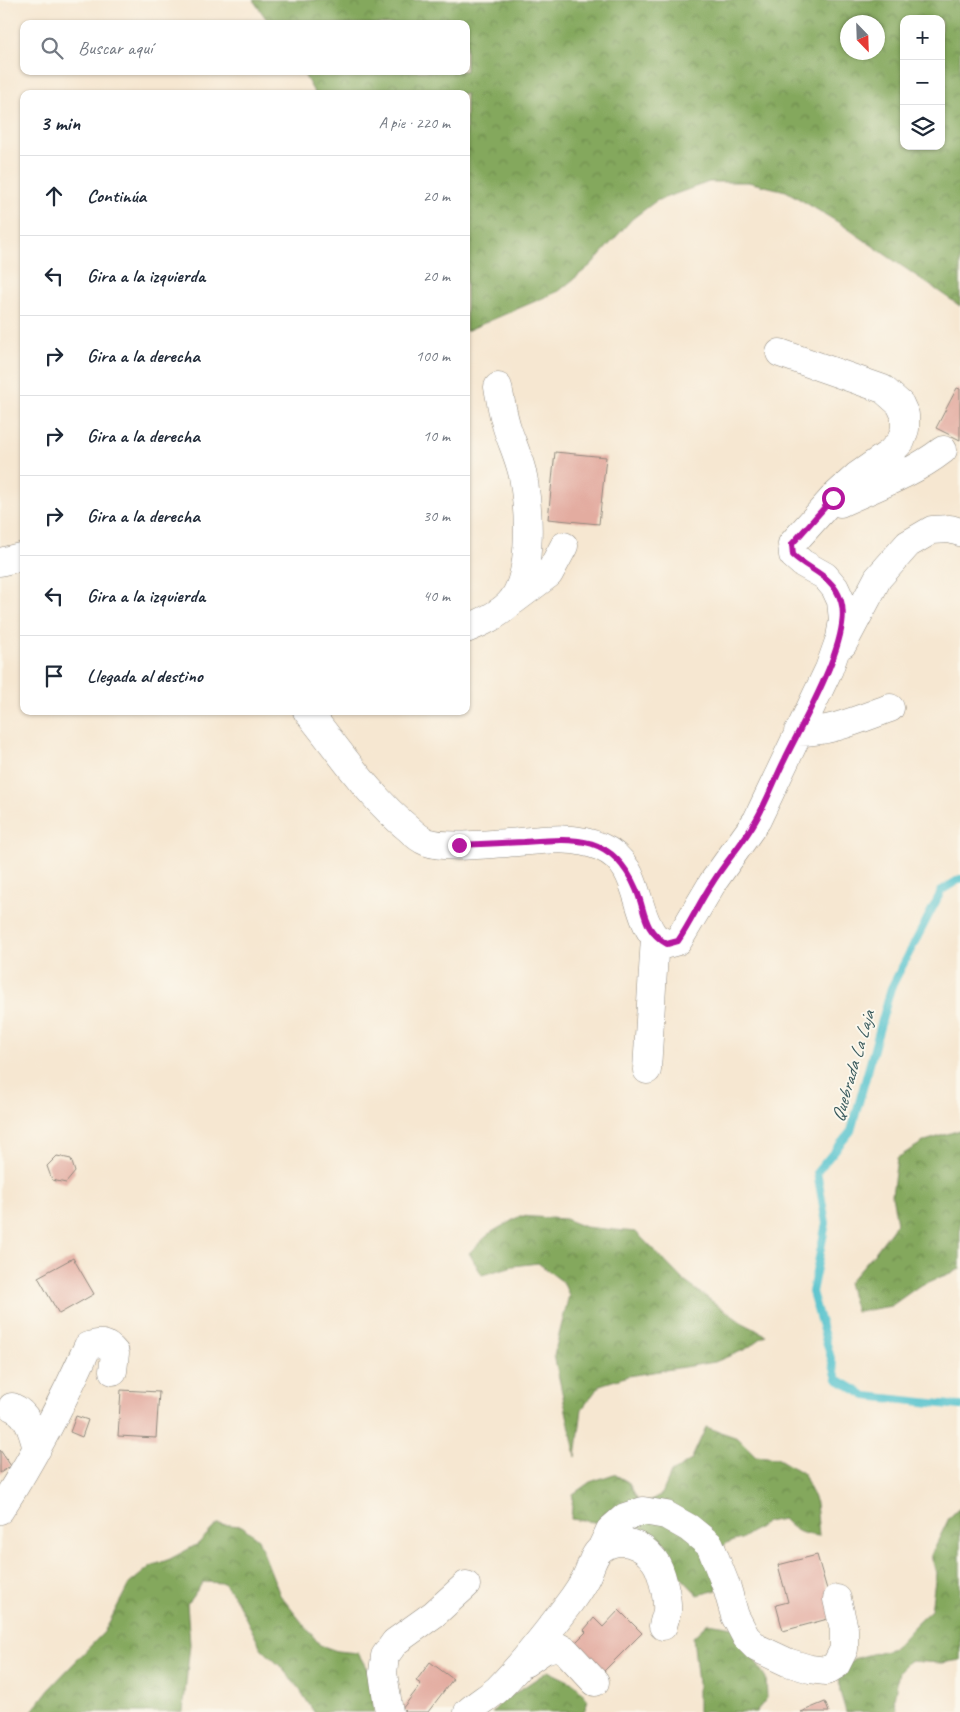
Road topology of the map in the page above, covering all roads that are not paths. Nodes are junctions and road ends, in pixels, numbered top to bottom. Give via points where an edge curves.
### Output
1 (780, 354) dead end
2 (498, 387) dead end
3 (943, 450) dead end
4 (814, 517) junction
5 (960, 532) edge
6 (564, 546) dead end
7 (20, 557) edge
8 (0, 562) edge
9 (510, 604) junction
10 (470, 627) edge
11 (829, 669) junction
12 (890, 708) dead end
13 (309, 715) edge
14 (798, 732) junction
15 (655, 937) junction
16 (647, 1070) dead end
17 (113, 1371) dead end
18 (12, 1407) dead end
19 (37, 1449) junction
20 (0, 1510) edge
21 (602, 1549) junction
22 (466, 1585) dead end
23 (837, 1599) dead end
24 (663, 1626) dead end
25 (515, 1672) junction
26 (595, 1682) dead end
27 (389, 1712) edge
28 (468, 1712) edge

1 - 4 street via 882,389 900,404 905,415 901,441 890,453 857,476
2 - 9 street via 507,429 524,480 527,510 527,566
3 - 4 street via 908,473
4 - 11 street via 792,544 793,555 826,576 841,601 843,620 840,638
5 - 11 street via 932,530 908,544 878,578
6 - 9 street via 549,574
7 - 8 street
9 - 10 street via 488,620
11 - 14 street
12 - 14 street via 838,727
13 - 15 street via 373,794 421,840 459,845 557,839 582,841 615,856 628,872
14 - 15 street via 756,820 712,882 678,941 667,944
15 - 16 street
17 - 19 street via 115,1352 109,1345 98,1342 88,1346
18 - 19 street via 27,1420
19 - 20 street
21 - 23 street via 610,1530 624,1517 643,1511 666,1515 689,1528 710,1545 746,1637 757,1648 810,1669 826,1671 836,1665 844,1649 844,1629
21 - 24 street via 623,1541 635,1544 657,1563 667,1610
21 - 25 street via 573,1598
22 - 27 street via 434,1614 395,1642 385,1656 383,1673
25 - 26 street via 544,1650 557,1646
25 - 28 street

